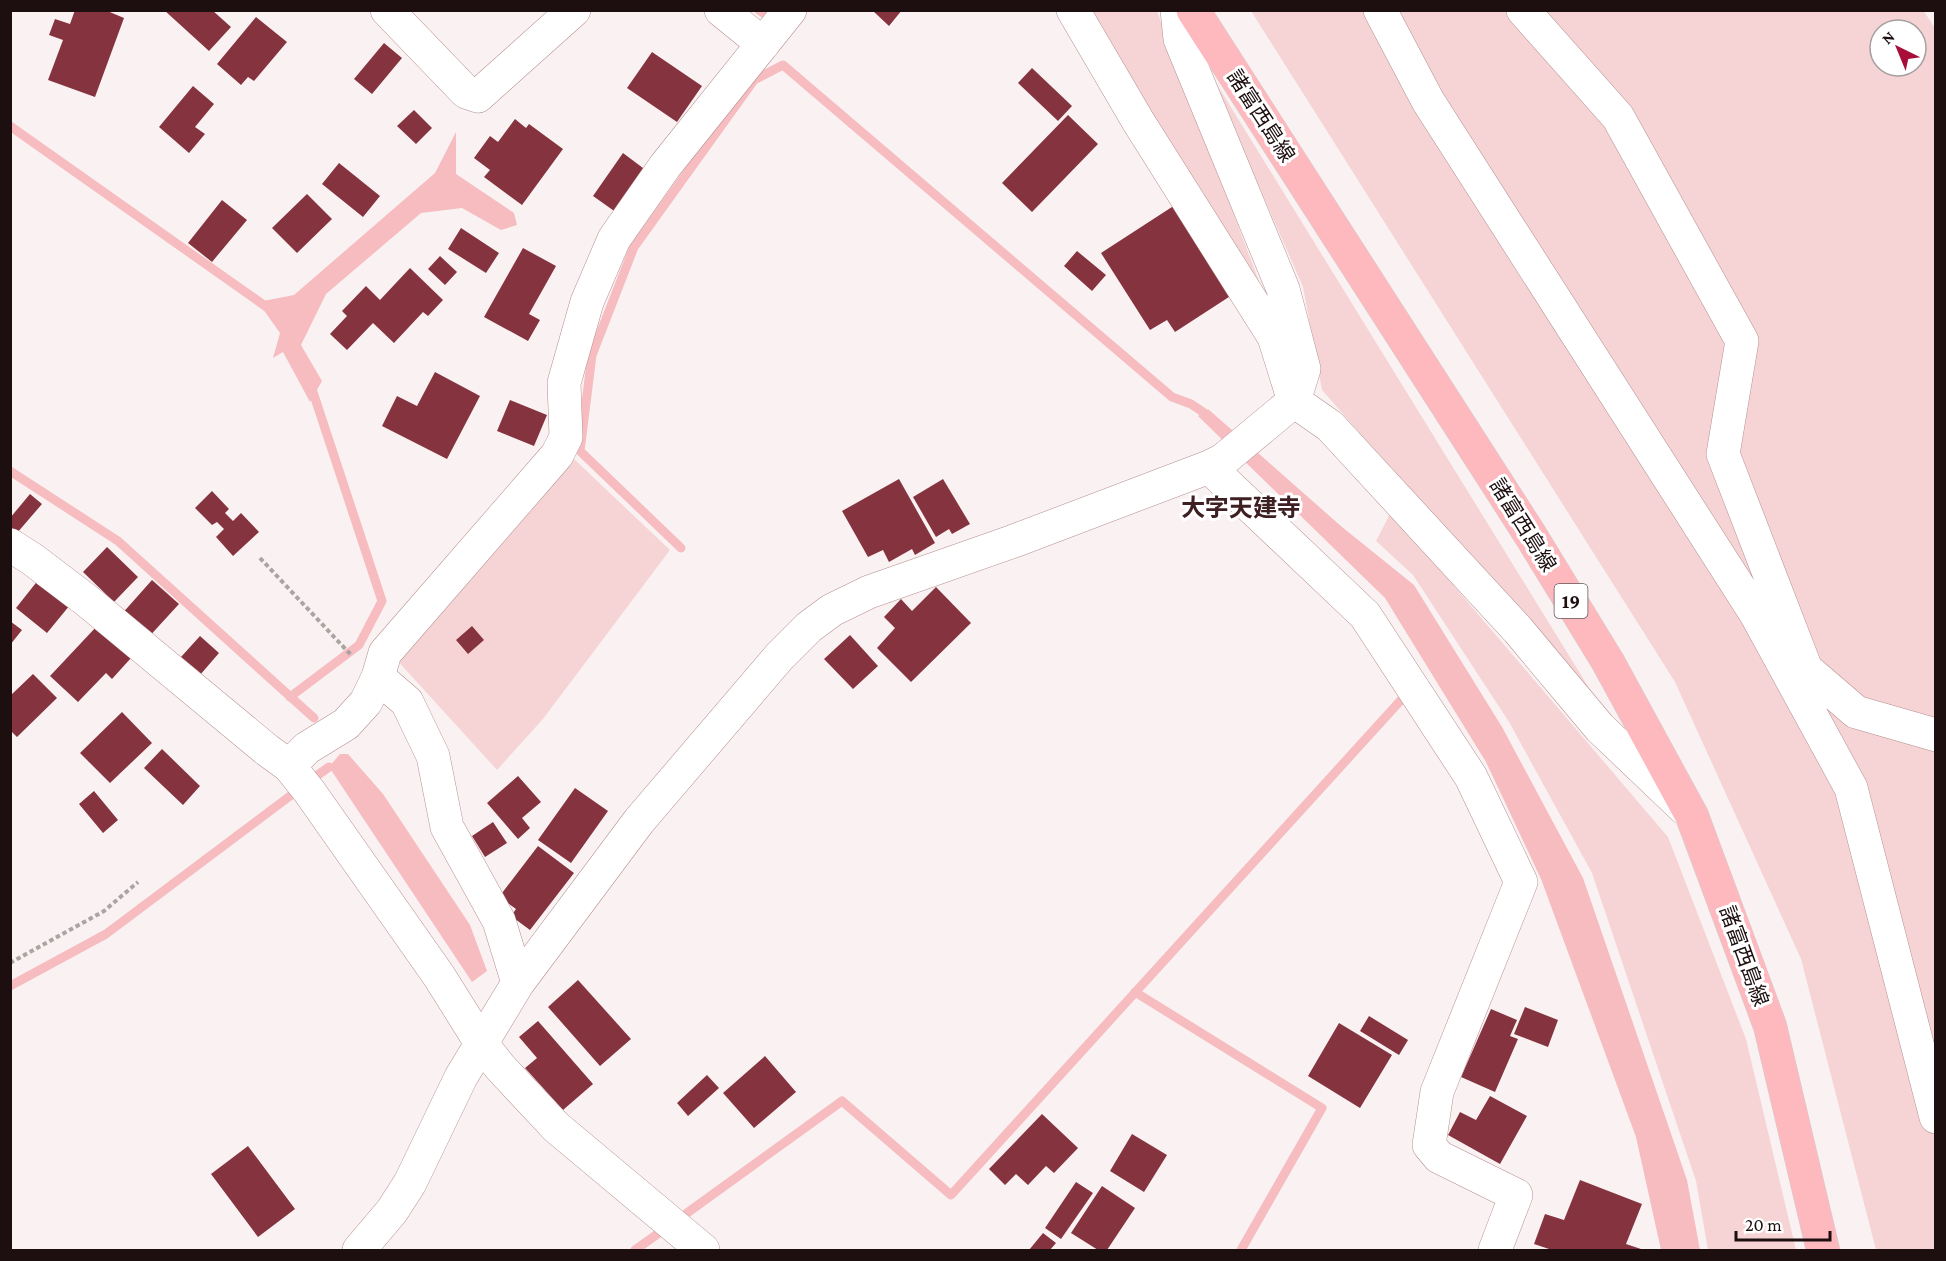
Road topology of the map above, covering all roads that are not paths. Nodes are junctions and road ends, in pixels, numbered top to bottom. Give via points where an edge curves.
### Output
1 (387, 10) edge
2 (574, 10) edge
3 (721, 10) edge
4 (790, 10) edge
5 (1073, 10) edge
6 (1177, 10) edge
7 (1193, 10) edge
8 (1380, 10) edge
9 (1523, 10) edge
10 (763, 44) junction
11 (1294, 401) junction
12 (1216, 464) junction
13 (10, 545) edge
14 (378, 677) junction
15 (1935, 735) edge
16 (289, 766) junction
17 (1692, 816) junction
18 (518, 983) junction
19 (481, 1042) junction
20 (1935, 1117) edge
21 (359, 1251) edge
22 (703, 1251) edge
23 (1495, 1251) edge
24 (1823, 1251) edge

1 - 2 street via 466,92 478,96
3 - 10 street
4 - 10 street
5 - 11 street via 1138,122 1274,337
6 - 11 street via 1180,39 1283,290 1304,369
7 - 17 main road, 諸富西島線 / 19 via 1537,546 1608,662
8 - 20 street via 1428,100 1756,614 1851,788
9 - 15 street via 1618,117 1742,341 1723,454 1806,669 1856,712
10 - 14 street via 665,166 614,239 587,302 564,383 566,437 557,455 385,653
11 - 12 street
11 - 17 street via 1330,426 1518,630 1600,728
12 - 18 street via 869,592 808,627 639,821
12 - 23 street via 1365,615 1471,777 1521,882 1437,1092 1429,1145 1439,1157 1516,1195
13 - 16 street via 86,600
14 - 16 street via 366,702 346,724 307,748
14 - 18 street via 407,702 433,756 447,827 499,921
16 - 19 street
17 - 24 main road, 諸富西島線 / 19 via 1770,1026
18 - 19 street
19 - 21 street via 410,1183
19 - 22 street via 556,1126

